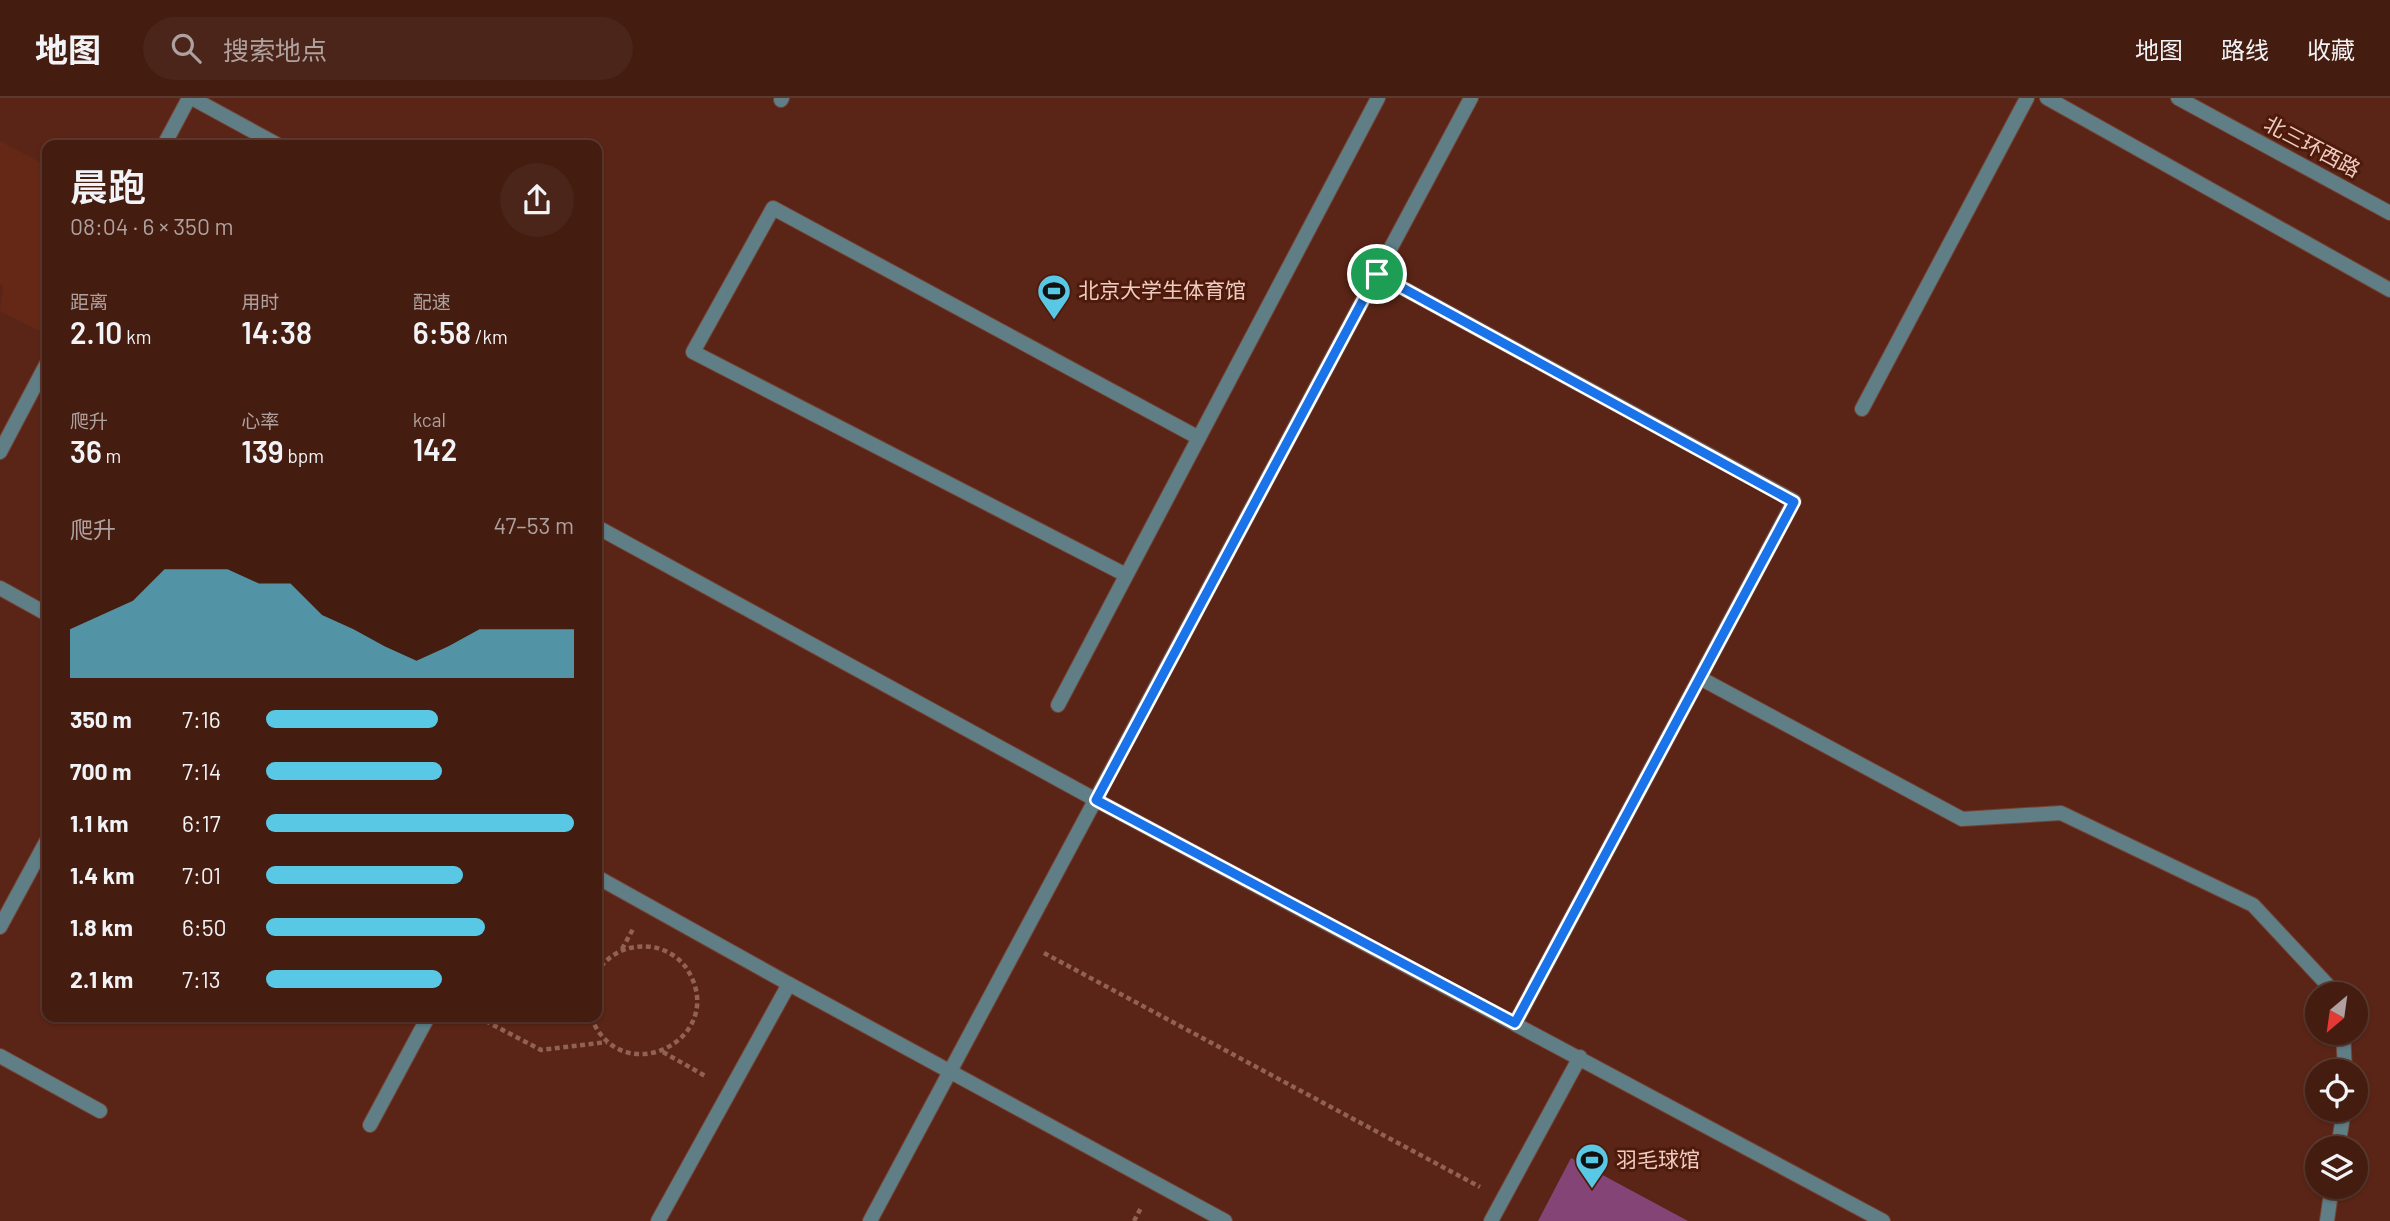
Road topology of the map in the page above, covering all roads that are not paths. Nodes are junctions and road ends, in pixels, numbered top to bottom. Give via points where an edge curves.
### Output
1 (191, 98) edge
2 (1378, 98) edge
3 (1471, 98) edge
4 (2026, 98) edge
5 (2047, 98) edge
6 (2178, 98) edge
7 (167, 140) edge
8 (269, 140) edge
9 (2390, 212) edge
10 (1377, 274) junction
11 (2390, 290) edge
12 (42, 372) edge
13 (1863, 408) dead end
14 (1199, 438) junction
15 (0, 452) edge
16 (602, 530) edge
17 (1126, 575) junction
18 (0, 588) edge
19 (42, 611) edge
20 (1700, 678) junction
21 (1058, 705) dead end
22 (1096, 800) junction
23 (42, 848) edge
24 (602, 880) edge
25 (0, 926) edge
26 (2325, 982) edge
27 (789, 984) junction
28 (425, 1022) edge
29 (1515, 1023) junction
30 (0, 1056) edge
31 (1580, 1057) junction
32 (950, 1073) junction
33 (100, 1111) dead end
34 (370, 1125) dead end
35 (2330, 1199) edge
36 (659, 1221) edge
37 (870, 1221) edge
38 (1225, 1221) edge
39 (1491, 1221) edge
40 (1883, 1221) edge
41 (2327, 1221) edge

1 - 7 street
1 - 8 street
2 - 14 street
3 - 10 street
4 - 13 street
5 - 11 street
6 - 9 street, 北三环西路
10 - 20 street via 1794,502
10 - 22 street
12 - 15 street
14 - 17 street
14 - 17 street via 773,208 692,352
16 - 22 street
17 - 21 street
18 - 19 street
20 - 26 street via 1962,820 2061,813 2253,905
20 - 29 street
22 - 29 street
22 - 32 street
23 - 25 street
24 - 27 street
27 - 32 street
27 - 36 street
28 - 34 street
29 - 31 street
30 - 33 street
31 - 39 street
31 - 40 street
32 - 37 street
32 - 38 street
35 - 41 street

